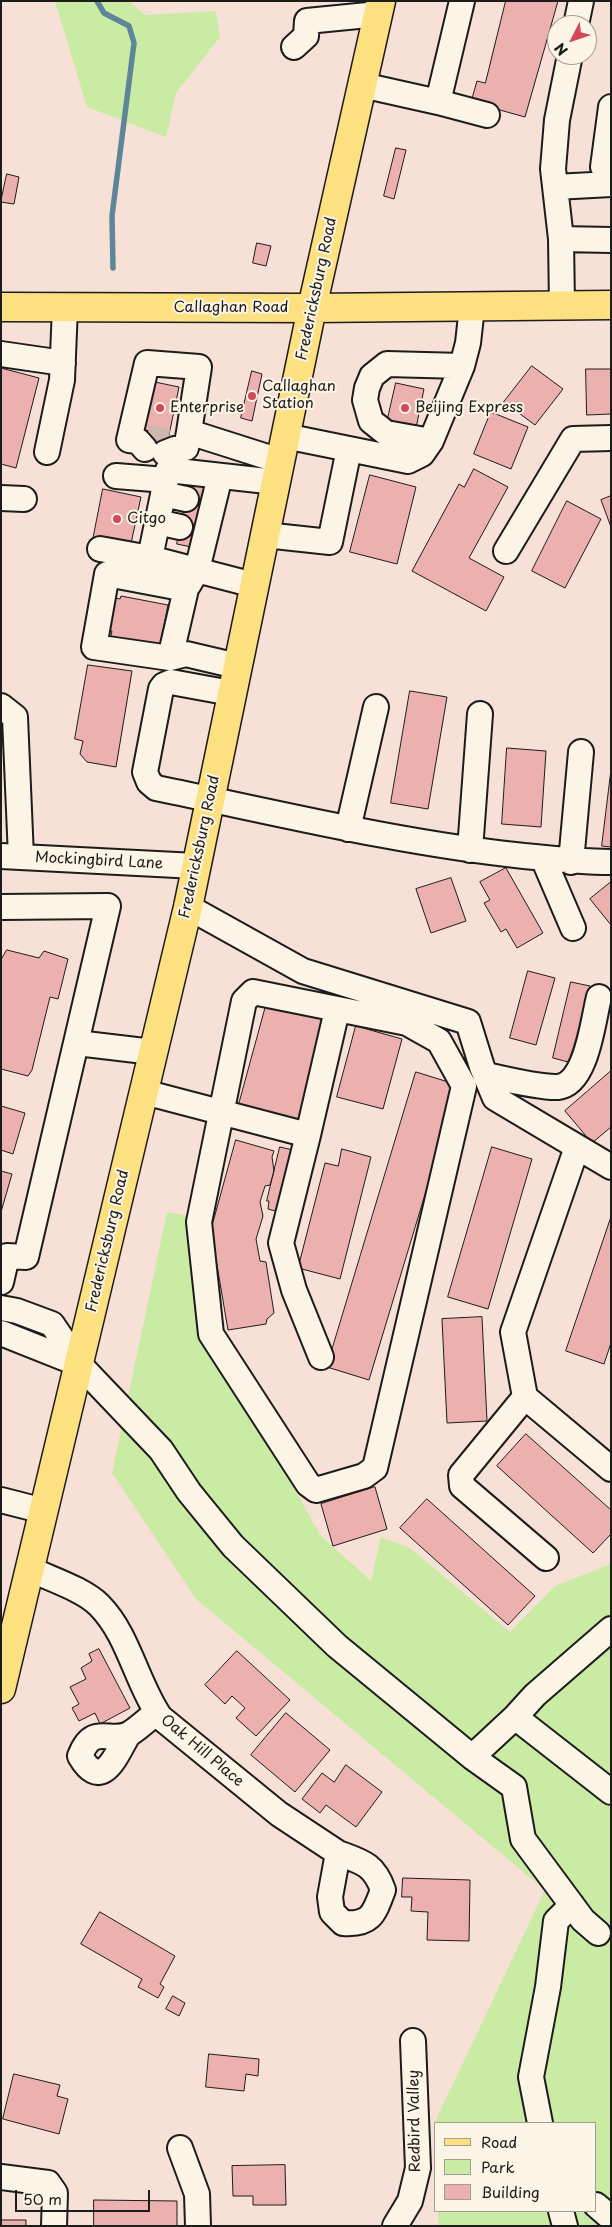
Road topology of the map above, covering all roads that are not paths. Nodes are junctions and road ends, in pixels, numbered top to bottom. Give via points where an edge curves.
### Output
1 (462, 1) edge
2 (581, 1) edge
3 (380, 8) edge
4 (308, 11) edge
5 (578, 15) edge
6 (294, 47) dead end
7 (568, 65) edge
8 (362, 86) junction
9 (438, 102) junction
10 (611, 107) edge
11 (487, 115) dead end
12 (611, 176) edge
13 (611, 184) edge
14 (555, 186) junction
15 (561, 240) junction
16 (611, 240) edge
17 (611, 305) edge
18 (562, 306) junction
19 (1, 307) edge
20 (65, 307) junction
21 (472, 307) junction
22 (312, 308) junction
23 (1, 354) edge
24 (63, 363) junction
25 (462, 366) junction
26 (611, 438) edge
27 (431, 441) junction
28 (161, 443) junction
29 (348, 449) junction
30 (47, 452) dead end
31 (281, 460) junction
32 (116, 476) dead end
33 (220, 476) junction
34 (164, 487) junction
35 (202, 502) junction
36 (157, 522) junction
37 (195, 530) junction
38 (265, 535) junction
39 (100, 549) dead end
40 (506, 551) dead end
41 (150, 558) junction
42 (191, 580) junction
43 (254, 584) junction
44 (170, 658) junction
45 (237, 666) junction
46 (231, 693) junction
47 (1, 706) edge
48 (376, 707) dead end
49 (480, 714) dead end
50 (581, 752) dead end
51 (209, 800) junction
52 (348, 829) junction
53 (470, 850) junction
54 (11, 857) edge
55 (543, 858) junction
56 (571, 862) junction
57 (611, 862) edge
58 (196, 866) junction
59 (188, 906) junction
60 (1, 908) edge
61 (573, 928) dead end
62 (599, 998) dead end
63 (337, 1010) junction
64 (77, 1043) junction
65 (153, 1052) junction
66 (486, 1075) junction
67 (144, 1092) junction
68 (220, 1112) junction
69 (308, 1135) junction
70 (576, 1147) junction
71 (611, 1168) edge
72 (4, 1256) edge
73 (1, 1282) edge
74 (6, 1309) edge
75 (3, 1340) edge
76 (321, 1357) dead end
77 (79, 1364) junction
78 (525, 1396) junction
79 (611, 1469) edge
80 (1, 1500) edge
81 (44, 1511) junction
82 (546, 1558) dead end
83 (30, 1569) junction
84 (611, 1629) edge
85 (2, 1680) edge
86 (157, 1712) junction
87 (515, 1717) junction
88 (128, 1735) dead end
89 (472, 1757) junction
90 (611, 1792) edge
91 (338, 1853) dead end
92 (572, 1905) junction
93 (598, 1933) dead end
94 (413, 2041) dead end
95 (540, 2122) edge
96 (180, 2148) dead end
97 (1, 2176) edge
98 (597, 2206) edge
99 (561, 2212) edge
100 (611, 2218) edge
101 (54, 2226) edge
102 (198, 2226) edge
103 (395, 2226) edge
104 (565, 2226) edge

1 - 9 street
2 - 5 street
3 - 4 street
3 - 8 main road, Fredericksburg Road
4 - 6 street via 306,36
7 - 14 street via 557,120 553,169
8 - 9 street
8 - 22 main road, Fredericksburg Road
9 - 11 street
10 - 12 street via 603,167
13 - 14 street
14 - 15 street
15 - 16 street
15 - 18 street
17 - 18 main road, Callaghan Road
18 - 21 main road, Callaghan Road
19 - 20 main road, Callaghan Road
20 - 22 main road, Callaghan Road
20 - 24 street
21 - 22 main road, Callaghan Road
21 - 25 street
22 - 31 main road, Fredericksburg Road
23 - 24 street
24 - 30 street
25 - 27 street
25 - 27 street via 387,364 372,376 365,400 370,420 386,433
26 - 40 street via 573,439
27 - 29 street via 422,454 408,461
28 - 28 street via 199,367 147,363 129,440
28 - 31 street
29 - 31 street
29 - 38 street via 330,542
31 - 33 street
31 - 38 main road, Fredericksburg Road
32 - 34 street
33 - 34 street via 168,470
33 - 35 street
34 - 35 street
34 - 36 street
35 - 37 street
36 - 37 street
36 - 41 street
37 - 42 street
38 - 43 main road, Fredericksburg Road
39 - 41 street
41 - 42 street
42 - 43 street
42 - 44 street
42 - 44 street via 106,574 94,647
43 - 45 main road, Fredericksburg Road
44 - 45 street via 186,654
45 - 46 main road, Fredericksburg Road
46 - 51 main road, Fredericksburg Road
46 - 51 street via 171,682 164,684 146,760 145,772 156,788
47 - 54 street via 15,718
48 - 52 street
49 - 53 street
50 - 56 street
51 - 52 street
51 - 58 main road, Fredericksburg Road
52 - 53 street
53 - 55 street
54 - 58 street, Mockingbird Lane
55 - 56 street
55 - 61 street
56 - 57 street
58 - 59 main road, Fredericksburg Road
59 - 65 main road, Fredericksburg Road
59 - 66 street via 303,971 468,1022
60 - 64 street via 108,906
62 - 66 street via 583,1064 574,1078 558,1087
63 - 68 street via 253,992 244,1001
63 - 68 street via 407,1023 440,1041 464,1086 376,1468 364,1476 316,1490 308,1484 211,1334 199,1222
63 - 69 street
64 - 65 street
64 - 72 street via 26,1257
65 - 67 main road, Fredericksburg Road
66 - 70 street via 495,1098
67 - 68 street
67 - 77 main road, Fredericksburg Road
68 - 69 street
69 - 76 street via 281,1243 294,1290
70 - 71 street
70 - 78 street via 513,1332
72 - 73 street
74 - 75 street
74 - 77 street via 52,1324
75 - 77 street
77 - 81 main road, Fredericksburg Road
77 - 89 street via 161,1450 232,1546 337,1646
78 - 79 street
78 - 82 street via 461,1475 462,1486
80 - 81 street
81 - 83 main road, Fredericksburg Road
83 - 85 main road, Fredericksburg Road
83 - 86 street, Oak Hill Place via 99,1605 128,1651
84 - 87 street via 534,1695
86 - 88 street
86 - 91 street, Oak Hill Place via 279,1814
87 - 89 street
87 - 90 street
89 - 92 street via 514,1786 523,1839
92 - 93 street
92 - 95 street via 556,1921 548,1987 531,2077
94 - 103 street, Redbird Valley via 418,2168 410,2201
96 - 102 street via 197,2194
97 - 101 street via 48,2183 55,2194
98 - 100 street
99 - 104 street

